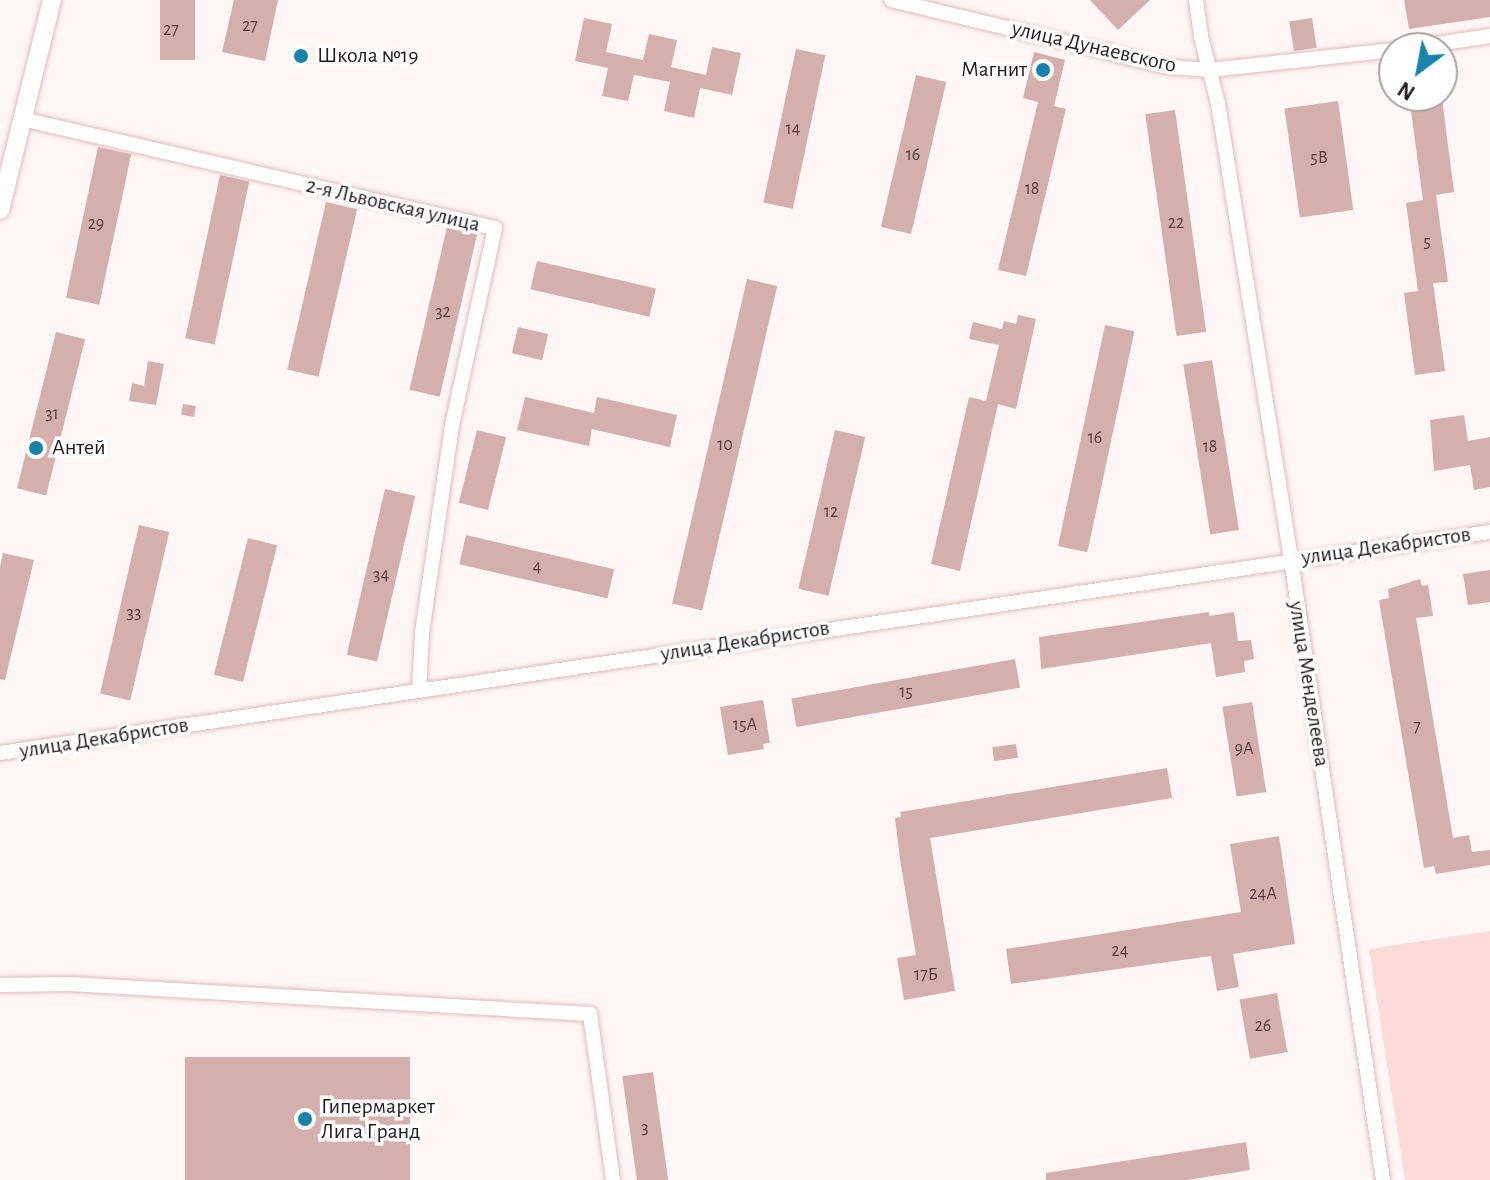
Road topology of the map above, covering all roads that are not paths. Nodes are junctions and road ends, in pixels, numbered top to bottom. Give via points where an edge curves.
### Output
1 (52, 0) edge
2 (891, 0) edge
3 (1196, 0) edge
4 (1490, 36) edge
5 (1458, 41) edge
6 (1378, 52) edge
7 (1210, 70) junction
8 (22, 119) junction
9 (0, 210) edge
10 (1490, 532) edge
11 (1291, 559) junction
12 (419, 690) junction
13 (0, 753) edge
14 (0, 985) edge
15 (613, 1180) edge
16 (1383, 1180) edge

1 - 8 main road
2 - 7 street, улица Дунаевского via 1169,67
3 - 7 street, улица Менделеева
4 - 5 street
6 - 7 street, улица Дунаевского
7 - 11 street, улица Менделеева
8 - 9 main road
8 - 12 street, 2-я Львовская улица via 495,228 452,425 422,633
10 - 11 street, улица Декабристов
11 - 12 street, улица Декабристов
11 - 16 street, улица Менделеева
12 - 13 street, улица Декабристов
14 - 15 street via 70,984 590,1014

